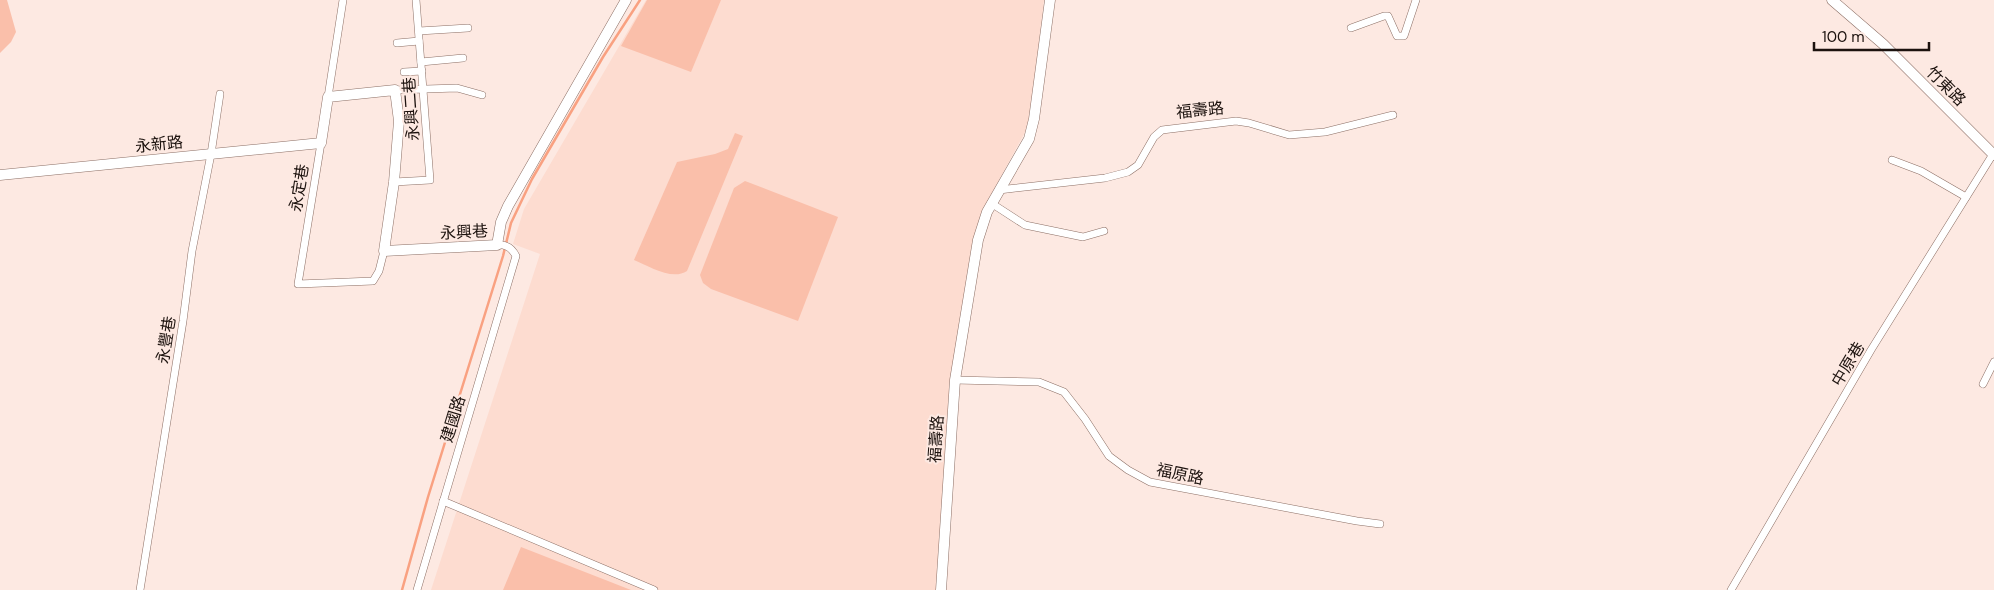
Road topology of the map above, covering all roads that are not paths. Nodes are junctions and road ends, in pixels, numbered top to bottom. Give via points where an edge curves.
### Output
1 (343, 0) edge
2 (416, 0) edge
3 (626, 0) edge
4 (1050, 0) edge
5 (1416, 0) edge
6 (1832, 0) edge
7 (468, 28) dead end
8 (1351, 28) dead end
9 (419, 31) junction
10 (420, 41) junction
11 (397, 42) dead end
12 (462, 58) dead end
13 (421, 62) junction
14 (422, 71) junction
15 (404, 72) dead end
16 (424, 89) junction
17 (395, 90) junction
18 (220, 94) dead end
19 (482, 95) dead end
20 (328, 96) junction
21 (1393, 115) dead end
22 (321, 143) junction
23 (211, 154) junction
24 (1994, 155) edge
25 (1892, 160) dead end
26 (0, 175) edge
27 (394, 182) junction
28 (998, 190) junction
29 (1966, 197) junction
30 (992, 203) junction
31 (1104, 231) dead end
32 (503, 246) junction
33 (384, 251) junction
34 (1994, 362) edge
35 (955, 380) junction
36 (1983, 384) dead end
37 (442, 501) junction
38 (1380, 524) dead end
39 (140, 590) edge
40 (417, 590) edge
41 (654, 590) edge
42 (941, 590) edge
43 (1731, 590) edge

1 - 20 street
2 - 9 street, 永興二巷
3 - 32 street, 永興巷 via 508,206 501,222
4 - 28 street, 福壽路 via 1029,139
5 - 8 street via 1404,36 1397,36 1388,16
6 - 24 street, 竹東路 via 1882,44
7 - 9 street
9 - 10 street, 永興二巷
10 - 11 street
10 - 13 street, 永興二巷
12 - 13 street
13 - 14 street, 永興二巷
14 - 15 street
14 - 16 street, 永興二巷
16 - 17 street
16 - 19 street via 457,88
16 - 27 street, 永興二巷 via 430,180
17 - 20 street
17 - 27 street via 399,121
18 - 23 street, 永豐巷
20 - 22 street, 永定巷
21 - 28 street, 福壽路 via 1325,132 1289,135 1236,122 1162,130 1154,137 1138,165 1128,172 1105,178
22 - 23 street, 永新路
22 - 33 street, 永定巷 via 298,284 373,281
23 - 26 street, 永新路
23 - 39 street, 永豐巷 via 192,251
24 - 29 street, 中原巷
25 - 29 street via 1921,170
27 - 33 street
28 - 30 street, 福壽路
29 - 43 street, 中原巷 via 1871,350
30 - 31 street via 1025,225 1083,237
30 - 35 street, 福壽路 via 978,240
32 - 33 street, 永興巷
32 - 37 street, 建國路 via 516,256
34 - 36 street
35 - 38 street, 福原路 via 1039,382 1064,392 1109,456 1150,482
35 - 42 street, 福壽路
37 - 40 street, 建國路
37 - 41 street

